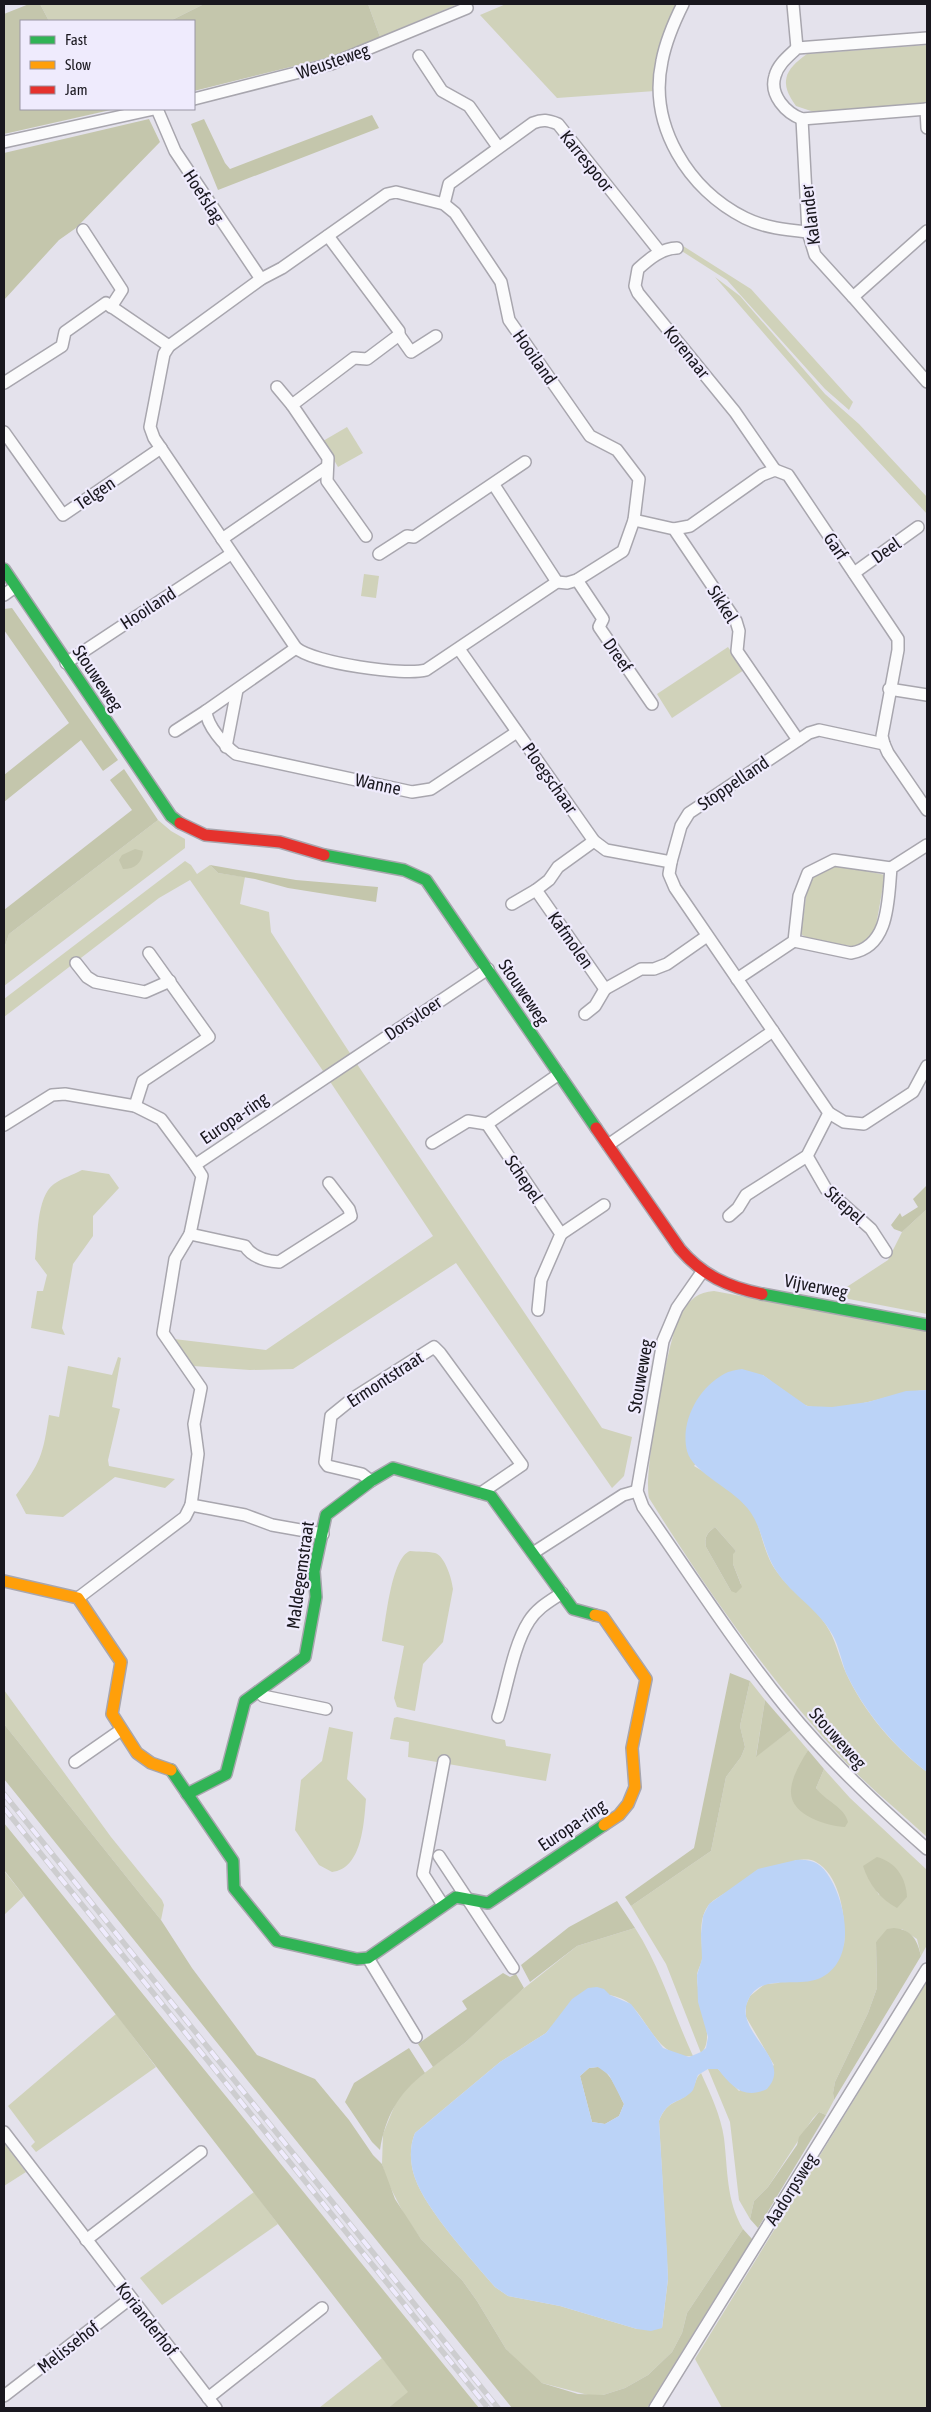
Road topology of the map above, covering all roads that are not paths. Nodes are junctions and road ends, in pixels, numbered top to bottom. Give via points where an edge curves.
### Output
1 (683, 4) edge
2 (793, 4) edge
3 (467, 8) dead end
4 (927, 38) edge
5 (797, 48) junction
6 (419, 56) dead end
7 (195, 99) edge
8 (927, 109) edge
9 (150, 110) edge
10 (155, 110) edge
11 (802, 119) junction
12 (927, 128) edge
13 (4, 142) edge
14 (498, 147) junction
15 (444, 204) junction
16 (83, 230) dead end
17 (927, 231) edge
18 (808, 232) junction
19 (328, 236) junction
20 (677, 248) dead end
21 (660, 252) junction
22 (261, 279) junction
23 (853, 298) junction
24 (111, 307) junction
25 (399, 335) junction
26 (436, 336) dead end
27 (169, 346) junction
28 (927, 380) edge
29 (4, 383) edge
30 (277, 387) dead end
31 (292, 405) junction
32 (4, 432) edge
33 (161, 448) junction
34 (525, 462) dead end
35 (327, 467) junction
36 (775, 470) junction
37 (494, 485) junction
38 (634, 520) junction
39 (918, 527) dead end
40 (674, 529) junction
41 (366, 536) dead end
42 (222, 540) junction
43 (231, 554) junction
44 (379, 554) dead end
45 (4, 569) edge
46 (854, 573) junction
47 (577, 580) junction
48 (557, 582) junction
49 (15, 587) junction
50 (4, 595) edge
51 (296, 648) junction
52 (459, 648) junction
53 (66, 663) junction
54 (889, 689) junction
55 (237, 690) junction
56 (927, 695) edge
57 (652, 704) dead end
58 (206, 711) junction
59 (175, 731) dead end
60 (517, 732) junction
61 (798, 740) junction
62 (884, 744) junction
63 (226, 747) junction
64 (927, 810) edge
65 (594, 841) junction
66 (927, 845) edge
67 (671, 862) junction
68 (891, 868) junction
69 (536, 890) junction
70 (512, 904) dead end
71 (707, 936) junction
72 (794, 940) junction
73 (149, 953) dead end
74 (76, 963) dead end
75 (488, 969) junction
76 (737, 979) junction
77 (170, 981) junction
78 (605, 989) junction
79 (585, 1014) dead end
80 (773, 1031) junction
81 (927, 1066) edge
82 (339, 1068) joint
83 (559, 1074) junction
84 (135, 1106) junction
85 (829, 1114) junction
86 (487, 1124) junction
87 (4, 1125) edge
88 (432, 1143) dead end
89 (608, 1145) junction
90 (807, 1156) junction
91 (195, 1165) junction
92 (330, 1183) dead end
93 (604, 1205) dead end
94 (729, 1216) dead end
95 (190, 1234) junction
96 (562, 1234) junction
97 (886, 1252) dead end
98 (702, 1272) junction
99 (538, 1310) dead end
100 (927, 1325) edge
101 (371, 1481) junction
102 (637, 1491) junction
103 (481, 1493) junction
104 (192, 1505) junction
105 (323, 1534) junction
106 (533, 1553) junction
107 (4, 1581) edge
108 (562, 1593) junction
109 (78, 1598) junction
110 (259, 1692) junction
111 (326, 1709) dead end
112 (498, 1717) dead end
113 (121, 1730) junction
114 (444, 1761) dead end
115 (75, 1762) dead end
116 (187, 1794) junction
117 (927, 1849) edge
118 (439, 1856) dead end
119 (468, 1901) junction
120 (443, 1905) junction
121 (368, 1958) junction
122 (513, 1968) dead end
123 (927, 1969) edge
124 (416, 2037) dead end
125 (4, 2132) edge
126 (201, 2152) dead end
127 (86, 2240) junction
128 (132, 2298) junction
129 (322, 2308) dead end
130 (4, 2396) edge
131 (208, 2398) junction
132 (216, 2408) edge
133 (655, 2408) edge

1 - 18 street via 671,27 661,62 660,94 665,124 680,160 694,180 732,211 776,228
2 - 5 street
3 - 7 street, Weusteweg via 331,64
4 - 5 street
5 - 11 street via 774,76 775,93 792,115
6 - 14 street via 442,92 470,106
8 - 11 street
8 - 12 street
9 - 13 street
10 - 22 street, Hoefslag via 175,151
11 - 18 street, Kalander
14 - 15 street, Karrespoor via 449,184
14 - 21 street, Karrespoor via 541,120 558,124
15 - 19 street via 396,192 387,194
15 - 38 street, Hooiland via 455,213 501,282 509,320 590,436 617,450 639,479
16 - 24 street via 122,290
17 - 23 street
18 - 23 street, Kalander via 815,255
19 - 22 street
19 - 25 street
20 - 21 street, Korenaar
21 - 36 street, Korenaar via 638,269 635,286 638,293 735,412
22 - 27 street
23 - 28 street, Kalander
24 - 27 street
24 - 29 street via 106,304 66,332 62,346
25 - 26 street via 411,352
25 - 31 street via 367,359 354,358
27 - 33 street via 164,354 150,427
30 - 31 street
31 - 35 street via 328,458
32 - 33 street, Telgen via 63,515
33 - 42 street
34 - 37 street
35 - 41 street via 327,481
35 - 42 street
36 - 40 street via 762,475 690,526
36 - 46 street, Garf via 788,475
37 - 44 street via 414,537 406,536
37 - 48 street
38 - 40 street
38 - 47 street, Hooiland via 623,550
39 - 46 street, Deel
40 - 61 street, Sikkel via 736,621 739,631 736,652
42 - 43 street
43 - 51 street
43 - 53 street, Hooiland
45 - 49 street, Stouweweg
46 - 54 street, Garf via 898,639
47 - 48 street, Hooiland
47 - 57 street, Dreef via 603,619 599,627
48 - 52 street, Hooiland
49 - 50 street
49 - 53 street, Stouweweg
51 - 52 street, Hooiland via 302,654 341,663 413,674 426,670
51 - 55 street
52 - 60 street, Ploegschaar
53 - 75 street, Stouweweg via 171,816 182,826 202,835 250,841 271,850 396,869 438,897
54 - 56 street
54 - 62 street, Garf via 882,736
55 - 58 street
55 - 63 street
58 - 59 street
58 - 63 street via 206,717
60 - 63 street, Wanne via 431,789 412,792 255,760
60 - 65 street, Ploegschaar
61 - 62 street, Stoppelland via 819,730
61 - 67 street, Stoppelland via 689,813 681,826
62 - 64 street
65 - 67 street, Ploegschaar via 606,850
65 - 69 street via 558,867
66 - 68 street
67 - 71 street, Stoppelland via 669,874 675,888
68 - 72 street via 843,859 808,873 799,896
68 - 72 street via 885,922 868,947 851,953
69 - 70 street
69 - 78 street, Kafmolen
71 - 76 street, Stoppelland
71 - 78 street via 667,964 641,969
72 - 76 street
73 - 77 street
74 - 77 street via 95,982 145,992
75 - 82 street, Dorsvloer
75 - 83 street, Stouweweg
76 - 80 street, Stoppelland
77 - 84 street via 209,1037 143,1081
78 - 79 street via 595,1006
80 - 85 street, Stoppelland
80 - 89 street
81 - 85 street via 913,1092 864,1124 844,1122
82 - 91 street, Europa-ring
83 - 86 street
83 - 89 street, Stouweweg
84 - 87 street, Europa-ring via 52,1094
84 - 91 street, Europa-ring via 161,1119
85 - 90 street
86 - 88 street via 468,1121
86 - 96 street, Schepel
89 - 98 street, Stouweweg via 680,1249
90 - 94 street via 746,1195
90 - 97 street, Stiepel via 826,1189 871,1229
91 - 95 street via 202,1176
92 - 95 street via 351,1216 279,1262 249,1253 245,1246
93 - 96 street
95 - 104 street via 175,1259 163,1333 200,1388 194,1424 198,1454
96 - 99 street via 541,1280
98 - 100 street, Vijverweg via 715,1281 743,1290
98 - 102 street, Stouweweg via 677,1308 663,1341
101 - 103 street, Maldegemstraat via 393,1468
101 - 103 street, Ermontstraat via 362,1474 328,1466 325,1462 331,1416 352,1399 434,1348 522,1465
101 - 105 street, Maldegemstraat via 326,1515
102 - 106 street via 623,1495
102 - 117 street, Stouweweg via 643,1507 786,1707 852,1780
103 - 106 street, Maldegemstraat via 491,1496
104 - 105 street
104 - 109 street via 185,1517
105 - 110 street, Maldegemstraat via 314,1571 316,1597 305,1657
106 - 108 street, Europa-ring
107 - 109 street
108 - 112 street via 538,1609 530,1620 522,1636
108 - 119 street, Europa-ring via 573,1609 603,1617 646,1678 632,1748 635,1787 619,1815 488,1903
109 - 113 street via 121,1662 112,1714
110 - 111 street via 263,1696
110 - 116 street, Maldegemstraat via 245,1701 226,1774
113 - 115 street
113 - 116 street via 137,1753 152,1763 171,1769
114 - 120 street via 423,1874
116 - 121 street via 233,1862 234,1888 277,1941 357,1959
118 - 119 street
119 - 120 street, Europa-ring via 456,1897
119 - 122 street
120 - 121 street, Europa-ring
121 - 124 street
123 - 133 street, Aadorpsweg
125 - 127 street, Korianderhof
126 - 127 street
127 - 128 street, Korianderhof
128 - 130 street, Melissehof
128 - 131 street, Korianderhof
129 - 131 street
131 - 132 street, Korianderhof

